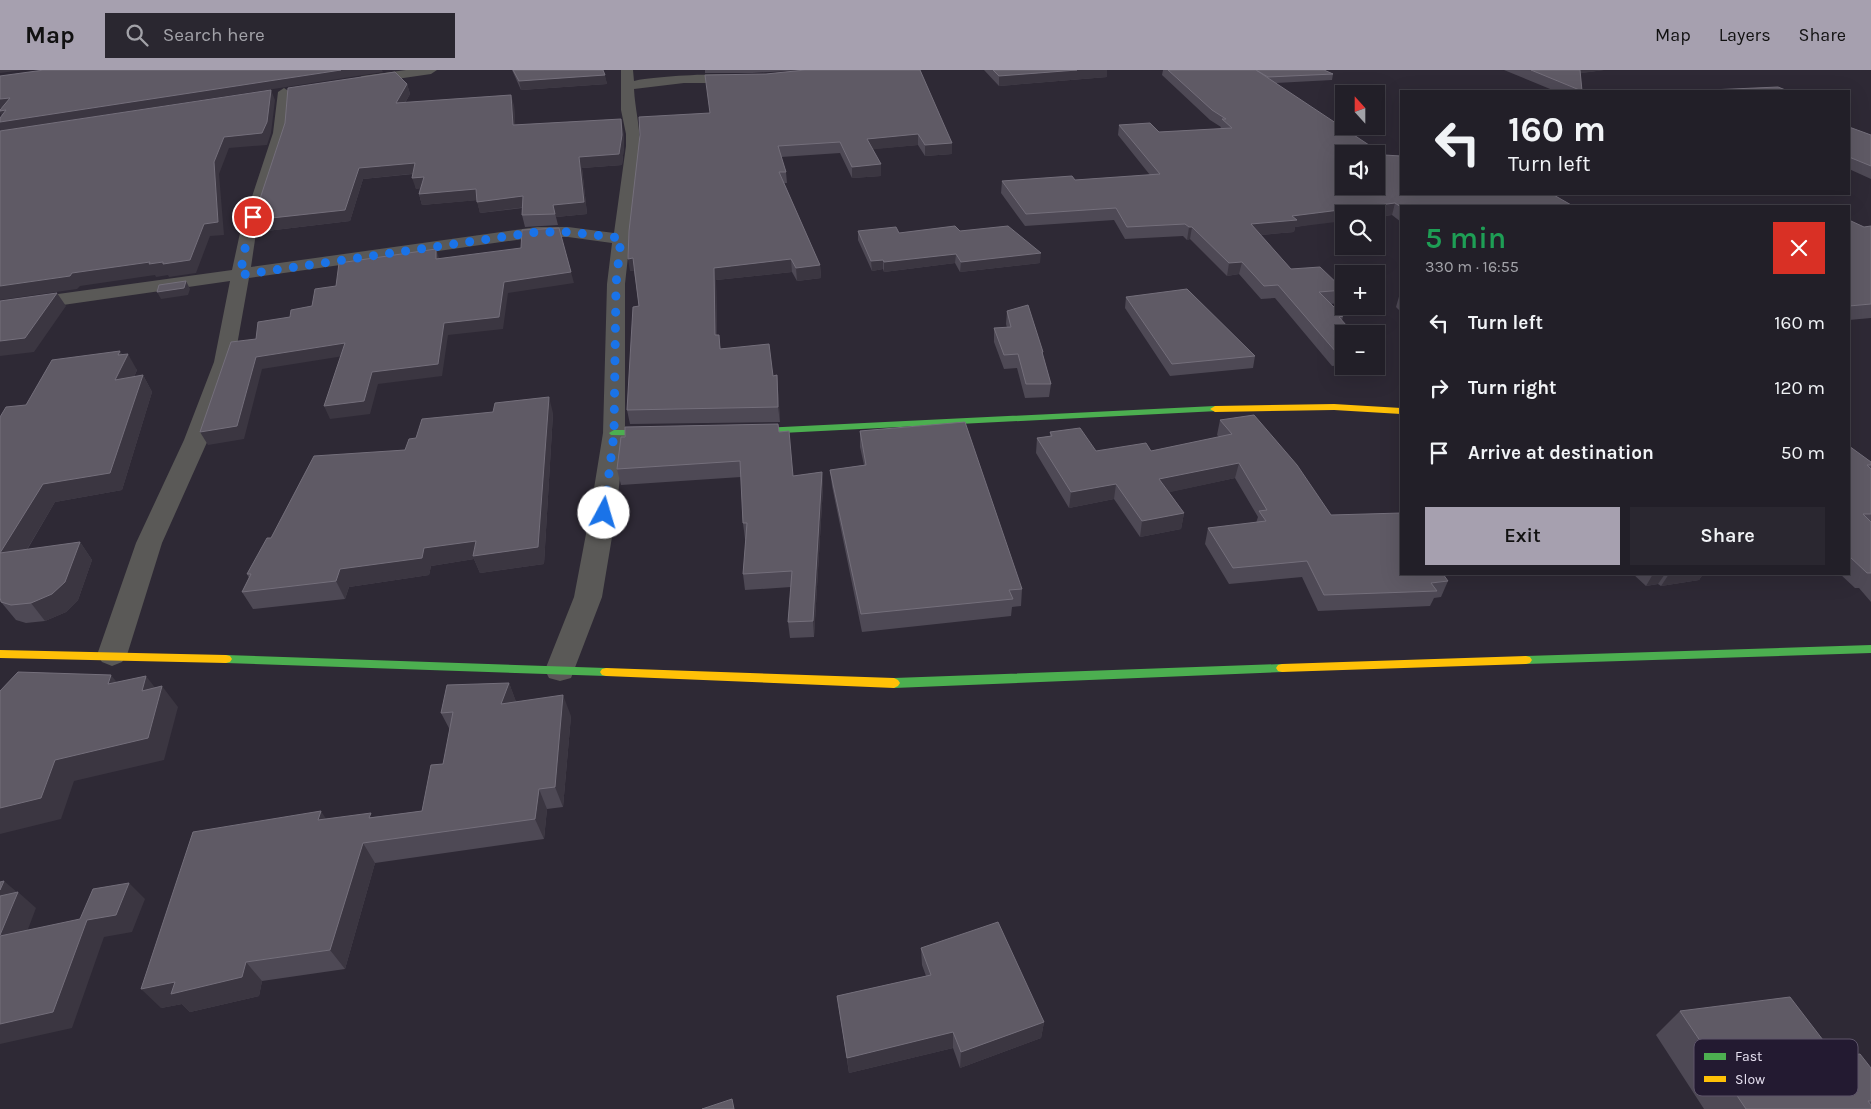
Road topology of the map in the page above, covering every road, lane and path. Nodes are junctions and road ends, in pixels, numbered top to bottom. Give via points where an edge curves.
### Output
1 (431, 70) edge
2 (627, 78) edge
3 (753, 79) edge
4 (345, 83) edge
5 (285, 92) dead end
6 (621, 238) junction
7 (240, 275) junction
8 (0, 308) edge
9 (1400, 411) edge
10 (733, 432) edge
11 (678, 433) edge
12 (614, 434) junction
13 (1871, 648) edge
14 (0, 654) edge
15 (112, 655) junction
16 (560, 670) junction

1 - 4 street
2 - 3 street via 644,83
2 - 6 street via 633,146
5 - 7 street via 280,133 248,233
6 - 7 street via 537,232
6 - 12 street via 616,284
7 - 8 street
7 - 15 street via 224,362 196,440 149,543
9 - 10 street via 1252,407
11 - 12 street
12 - 16 street via 604,513 588,597
13 - 16 street via 906,683
14 - 15 street
15 - 16 street

